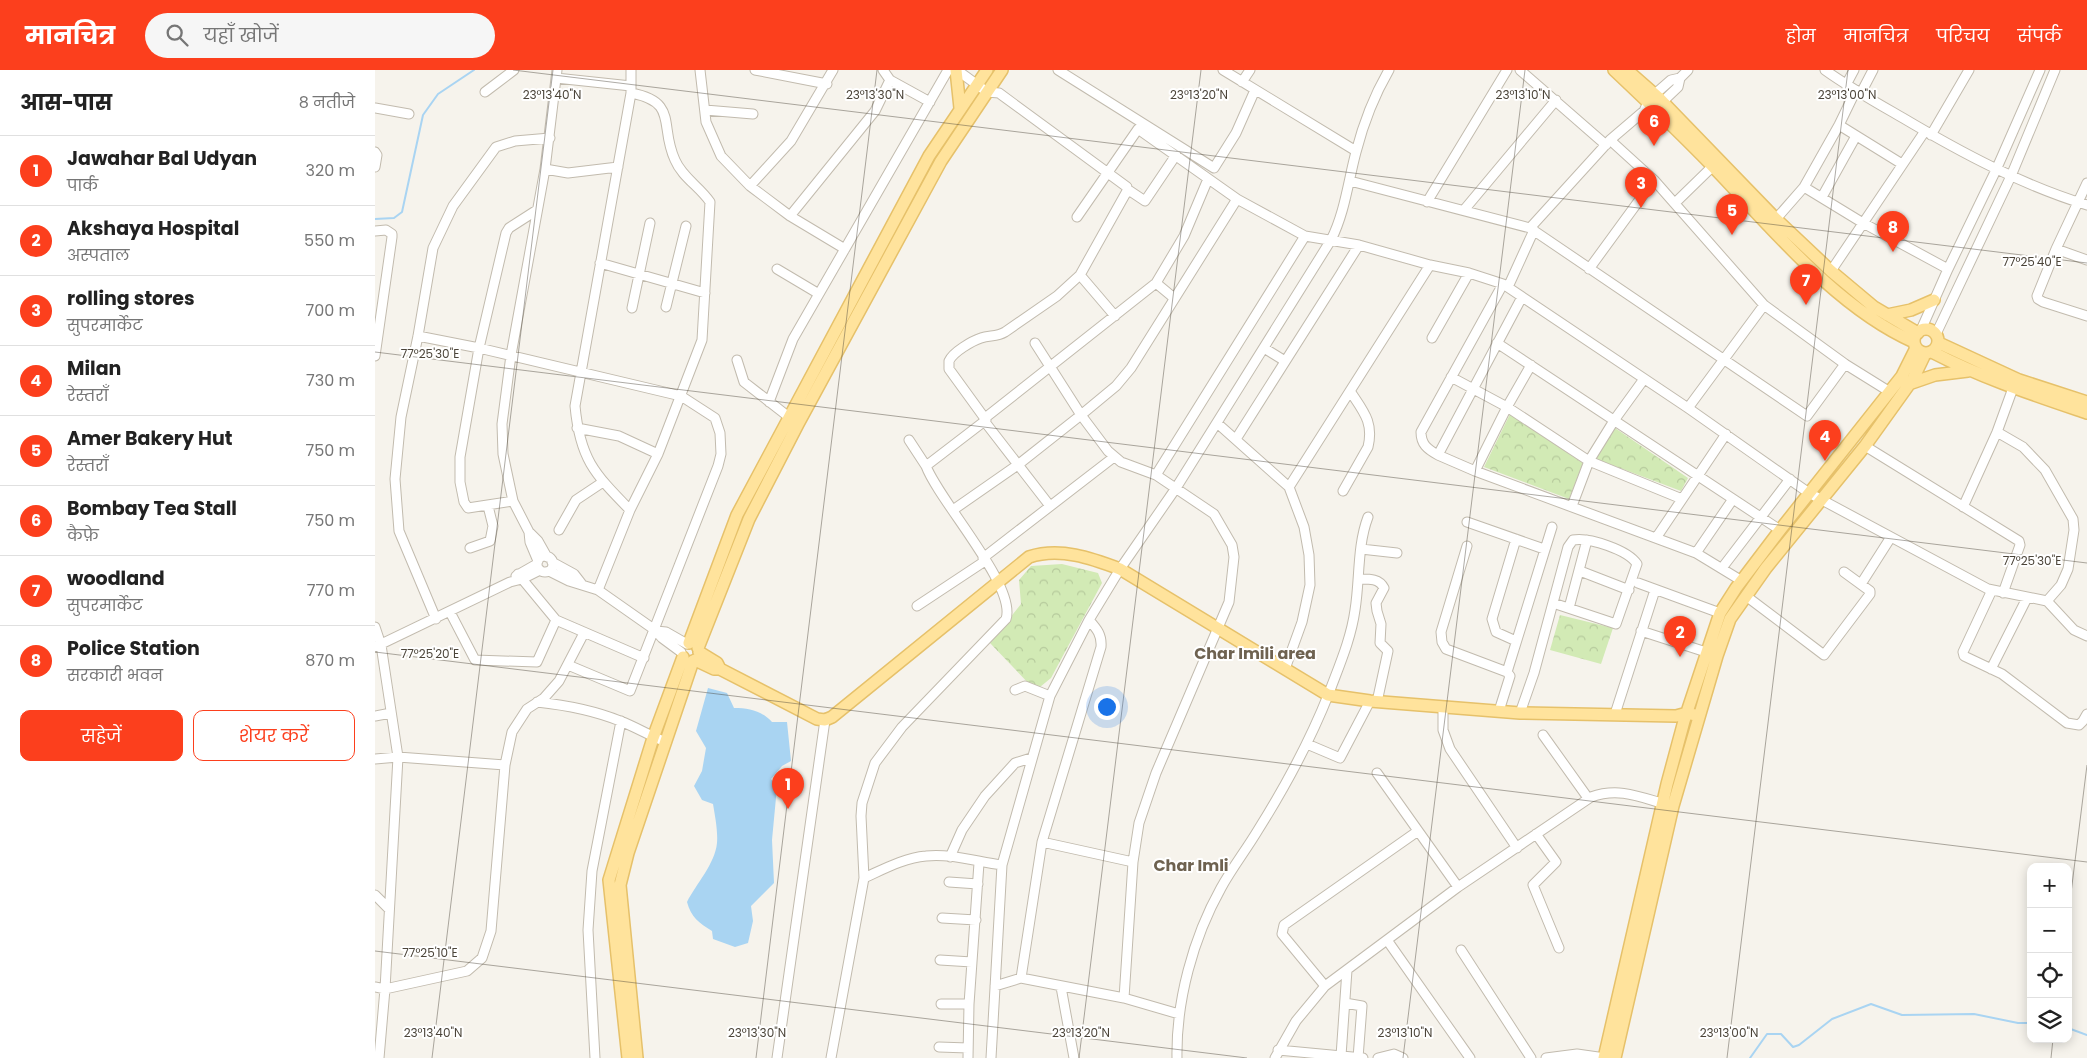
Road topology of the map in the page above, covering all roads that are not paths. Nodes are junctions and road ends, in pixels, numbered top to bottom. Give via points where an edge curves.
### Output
1 (514, 70) edge
2 (631, 70) edge
3 (700, 70) edge
4 (755, 70) edge
5 (833, 70) edge
6 (883, 70) edge
7 (948, 70) edge
8 (957, 70) edge
9 (986, 70) edge
10 (1058, 70) edge
11 (1223, 70) edge
12 (1250, 70) edge
13 (1389, 70) edge
14 (1507, 70) edge
15 (1520, 70) edge
16 (1614, 70) edge
17 (1627, 70) edge
18 (1687, 70) edge
19 (1825, 70) edge
20 (1854, 70) edge
21 (1873, 70) edge
22 (1969, 70) edge
23 (2040, 70) edge
24 (2055, 70) edge
25 (557, 74) edge
26 (999, 74) edge
27 (890, 80) junction
28 (1242, 82) junction
29 (827, 84) junction
30 (976, 85) junction
31 (1846, 85) junction
32 (631, 89) junction
33 (1255, 90) junction
34 (485, 92) dead end
35 (1858, 92) junction
36 (993, 93) junction
37 (1556, 100) junction
38 (929, 102) junction
39 (1653, 104) junction
40 (375, 108) edge
41 (960, 108) junction
42 (705, 110) junction
43 (409, 114) dead end
44 (753, 114) dead end
45 (1839, 125) junction
46 (1928, 133) junction
47 (949, 136) junction
48 (1857, 136) junction
49 (549, 138) junction
50 (1608, 143) junction
51 (1357, 151) junction
52 (375, 152) edge
53 (1176, 155) junction
54 (1902, 164) junction
55 (1713, 166) junction
56 (375, 167) edge
57 (618, 167) junction
58 (545, 169) junction
59 (1996, 170) junction
60 (1107, 172) junction
61 (2011, 176) junction
62 (1208, 180) junction
63 (1654, 180) junction
64 (1350, 181) junction
65 (2087, 183) edge
66 (750, 186) junction
67 (1805, 187) junction
68 (1127, 189) junction
69 (1822, 197) junction
70 (1237, 199) junction
71 (1427, 202) junction
72 (903, 203) junction
73 (1675, 203) junction
74 (2083, 204) edge
75 (915, 209) junction
76 (537, 210) junction
77 (1464, 210) junction
78 (790, 216) junction
79 (1077, 217) dead end
80 (1776, 219) junction
81 (650, 223) dead end
82 (1863, 223) junction
83 (686, 226) dead end
84 (1532, 229) junction
85 (375, 232) edge
86 (1305, 236) junction
87 (1331, 240) junction
88 (1359, 245) junction
89 (845, 249) junction
90 (2056, 249) junction
91 (2087, 260) edge
92 (600, 263) junction
93 (1430, 265) junction
94 (777, 269) dead end
95 (1589, 269) junction
96 (1948, 269) junction
97 (1831, 271) junction
98 (1469, 273) junction
99 (639, 274) junction
100 (1080, 275) junction
101 (672, 283) junction
102 (1156, 283) junction
103 (1505, 285) junction
104 (705, 293) junction
105 (819, 294) junction
106 (1522, 297) junction
107 (1174, 298) junction
108 (1934, 300) junction
109 (1765, 305) junction
110 (666, 307) dead end
111 (632, 308) dead end
112 (1887, 315) junction
113 (1115, 316) junction
114 (2087, 316) edge
115 (418, 336) junction
116 (1432, 338) dead end
117 (1035, 342) dead end
118 (1497, 342) junction
119 (1925, 342) junction
120 (479, 348) junction
121 (1264, 348) junction
122 (511, 355) junction
123 (375, 356) edge
124 (737, 360) dead end
125 (1285, 361) junction
126 (1723, 361) junction
127 (1845, 364) junction
128 (1531, 365) junction
129 (1051, 366) junction
130 (1968, 371) junction
131 (581, 372) junction
132 (1451, 377) junction
133 (1644, 379) junction
134 (1909, 384) junction
135 (1472, 388) junction
136 (2013, 388) junction
137 (1350, 391) junction
138 (1889, 392) junction
139 (681, 396) junction
140 (769, 402) junction
141 (2087, 402) edge
142 (1507, 407) junction
143 (1689, 408) junction
144 (2087, 413) edge
145 (1081, 415) junction
146 (1615, 419) junction
147 (985, 420) junction
148 (793, 421) junction
149 (1217, 424) junction
150 (577, 428) junction
151 (1997, 432) junction
152 (1726, 434) junction
153 (1236, 439) junction
154 (909, 440) dead end
155 (1865, 446) junction
156 (658, 454) junction
157 (1437, 455) junction
158 (1114, 457) junction
159 (1589, 461) junction
160 (1019, 464) junction
161 (926, 466) junction
162 (1475, 471) junction
163 (1156, 475) junction
164 (1698, 476) junction
165 (1790, 479) junction
166 (603, 482) junction
167 (1289, 487) junction
168 (1176, 488) junction
169 (1343, 491) dead end
170 (1809, 493) junction
171 (1682, 499) junction
172 (1733, 499) junction
173 (1821, 500) junction
174 (513, 501) junction
175 (489, 506) junction
176 (1050, 506) junction
177 (1572, 506) junction
178 (1963, 507) junction
179 (630, 510) junction
180 (953, 510) junction
181 (1368, 517) dead end
182 (1761, 517) junction
183 (1467, 522) dead end
184 (1552, 527) dead end
185 (559, 530) dead end
186 (1780, 530) junction
187 (1656, 538) junction
188 (1891, 538) junction
189 (1516, 539) junction
190 (1587, 540) junction
191 (1467, 546) dead end
192 (470, 548) dead end
193 (1544, 548) junction
194 (1361, 549) junction
195 (1696, 553) junction
196 (1397, 554) dead end
197 (984, 559) junction
198 (544, 564) junction
199 (1723, 568) junction
200 (1119, 569) junction
201 (1580, 571) junction
202 (1844, 572) dead end
203 (520, 577) junction
204 (1358, 579) junction
205 (1742, 581) junction
206 (999, 582) junction
207 (1638, 583) dead end
208 (1861, 584) junction
209 (598, 590) junction
210 (1629, 590) junction
211 (1655, 590) junction
212 (1993, 590) junction
213 (2003, 594) junction
214 (1745, 596) junction
215 (2027, 598) junction
216 (2047, 601) junction
217 (1553, 603) junction
218 (917, 606) dead end
219 (1569, 608) junction
220 (450, 612) junction
221 (1720, 613) junction
222 (436, 619) junction
223 (556, 620) junction
224 (1089, 620) junction
225 (375, 627) edge
226 (1218, 629) junction
227 (656, 630) junction
228 (1641, 631) junction
229 (584, 633) junction
230 (2087, 636) edge
231 (1516, 641) junction
232 (378, 646) edge
233 (691, 652) junction
234 (1706, 652) junction
235 (644, 658) junction
236 (568, 665) junction
237 (1285, 669) junction
238 (1991, 669) junction
239 (1507, 672) junction
240 (1015, 690) dead end
241 (1328, 695) junction
242 (1050, 696) junction
243 (1374, 701) junction
244 (537, 702) junction
245 (1443, 707) junction
246 (1499, 711) junction
247 (391, 713) junction
248 (1520, 713) junction
249 (1615, 714) junction
250 (2087, 714) edge
251 (375, 716) edge
252 (1689, 718) junction
253 (825, 720) junction
254 (621, 721) junction
255 (1543, 735) dead end
256 (653, 738) junction
257 (665, 742) junction
258 (1307, 744) junction
259 (397, 757) junction
260 (1031, 758) junction
261 (375, 759) edge
262 (505, 765) junction
263 (1377, 773) dead end
264 (1588, 798) junction
265 (1668, 805) junction
266 (1417, 831) junction
267 (1536, 834) junction
268 (1042, 842) junction
269 (1517, 848) junction
270 (951, 857) junction
271 (979, 862) junction
272 (1133, 862) junction
273 (1002, 865) junction
274 (864, 878) junction
275 (949, 882) dead end
276 (978, 884) junction
277 (1458, 887) junction
278 (375, 894) edge
279 (389, 909) junction
280 (943, 918) dead end
281 (975, 920) junction
282 (1387, 940) junction
283 (1559, 948) dead end
284 (1461, 950) dead end
285 (940, 960) dead end
286 (972, 962) junction
287 (1347, 970) junction
288 (1021, 978) junction
289 (995, 986) junction
290 (1325, 986) junction
291 (375, 987) edge
292 (1061, 987) junction
293 (385, 989) junction
294 (1124, 998) junction
295 (1345, 1003) junction
296 (941, 1004) dead end
297 (969, 1004) junction
298 (1179, 1014) junction
299 (377, 1047) edge
300 (939, 1047) dead end
301 (968, 1048) junction
302 (1277, 1054) edge
303 (1341, 1056) junction
304 (1465, 1056) edge
305 (379, 1058) edge
306 (595, 1058) edge
307 (628, 1058) edge
308 (637, 1058) edge
309 (777, 1058) edge
310 (831, 1058) edge
311 (968, 1058) edge
312 (991, 1058) edge
313 (1074, 1058) edge
314 (1177, 1058) edge
315 (1358, 1058) edge
316 (1363, 1058) edge
317 (1378, 1058) edge
318 (1403, 1058) edge
319 (1531, 1058) edge
320 (1546, 1058) edge
321 (1604, 1058) edge
322 (1615, 1058) edge

1 - 34 street
2 - 32 street
3 - 42 street
4 - 29 street
5 - 29 street
6 - 27 street
7 - 38 street
8 - 30 street
8 - 41 main road
9 - 26 street
9 - 30 main road
10 - 33 street via 1214,168 1236,133
11 - 28 street
12 - 28 street
13 - 51 street
14 - 71 street
15 - 37 street
16 - 39 main road
17 - 39 main road
18 - 39 street via 1681,78 1671,80
19 - 31 street
20 - 31 street
21 - 35 street
22 - 46 street
23 - 59 street
24 - 61 street
25 - 32 street
25 - 49 street
26 - 36 main road
27 - 38 street
27 - 78 street via 875,111
28 - 33 street
29 - 66 street via 791,142
30 - 36 street
30 - 41 main road
31 - 35 street
32 - 57 street
32 - 104 street via 661,105 676,163 710,202
33 - 51 street
35 - 45 street
35 - 46 street
36 - 47 main road
36 - 60 street
37 - 50 street
37 - 77 street
38 - 89 street
39 - 50 street
39 - 55 main road
39 - 80 main road
40 - 43 street
41 - 47 main road
42 - 44 street
42 - 66 street via 706,122 721,156
45 - 48 street
45 - 67 street
46 - 54 street
46 - 59 street
47 - 72 main road via 929,156
47 - 75 main road
48 - 54 street
48 - 69 street
49 - 58 street
49 - 115 street via 515,141 496,147 453,206 433,248
50 - 63 street
50 - 84 street
51 - 64 street
52 - 56 street
53 - 60 street via 1138,129
53 - 62 street
53 - 68 street via 1145,201
54 - 82 street
55 - 73 street
55 - 119 main road via 1841,295 1885,327
57 - 58 street via 568,173
57 - 92 street
58 - 76 street
59 - 61 street
59 - 96 street
60 - 68 street
60 - 79 street
61 - 74 street
61 - 119 street
62 - 70 street
62 - 102 street via 1184,236
63 - 73 street
63 - 95 street
64 - 71 street
64 - 87 street via 1341,220
65 - 74 street
66 - 78 street
67 - 69 street
67 - 80 street
68 - 100 street
69 - 82 street
70 - 86 street
70 - 107 street
71 - 77 street
72 - 75 main road
72 - 148 main road
73 - 109 street
74 - 90 street
75 - 148 main road
76 - 120 street via 505,232
76 - 122 street
77 - 84 street
78 - 89 street
80 - 97 main road
81 - 99 street
82 - 96 street
82 - 97 street
83 - 101 street
84 - 95 street
84 - 103 street
85 - 123 street via 386,230 392,238
86 - 87 street
86 - 163 street
87 - 88 street
87 - 121 street
88 - 93 street
88 - 125 street
89 - 105 street
90 - 91 street
90 - 114 street via 2037,292 2038,299
92 - 99 street
92 - 131 street
93 - 98 street
93 - 137 street
94 - 105 street
95 - 126 street
96 - 108 street
97 - 112 main road via 1856,294
98 - 103 street
98 - 116 street
99 - 101 street
99 - 111 street
100 - 113 street
100 - 147 street via 1057,296 1005,332 980,338 950,358 949,369
101 - 104 street
101 - 110 street
102 - 107 street
102 - 113 street
103 - 106 street
103 - 132 street
104 - 139 street via 702,340
105 - 140 street via 793,339
106 - 118 street
106 - 133 street
107 - 145 street via 1131,368 1116,386
108 - 112 main road via 1911,310
108 - 119 street
109 - 126 street
109 - 127 street
112 - 119 main road
113 - 129 street
115 - 120 street
115 - 222 street via 401,417 395,479 396,507 399,531
117 - 129 street
118 - 128 street
118 - 135 street
119 - 130 main road
119 - 134 main road
119 - 138 main road
119 - 141 main road via 2019,380
120 - 122 street
120 - 175 street via 460,457 460,482 464,502 469,508
121 - 125 street
121 - 149 street
122 - 131 street
122 - 174 street via 502,424 503,454
124 - 140 street via 743,382
125 - 153 street
126 - 127 street via 1807,416
126 - 143 street
127 - 138 street
128 - 142 street
128 - 146 street
129 - 145 street
129 - 147 street
130 - 134 main road via 1935,375
130 - 136 main road
131 - 139 street
131 - 150 street via 575,406
132 - 135 street
132 - 157 street via 1421,432 1424,446
133 - 143 street
133 - 146 street
134 - 155 main road
135 - 142 street
135 - 157 street
136 - 144 main road
136 - 151 street
137 - 167 street
137 - 169 street via 1369,420 1370,441
138 - 170 main road
139 - 156 street
139 - 227 street via 715,418 721,454
140 - 148 street
142 - 159 street
142 - 162 street
143 - 152 street
145 - 158 street
145 - 160 street
146 - 159 street
146 - 164 street
147 - 160 street
147 - 161 street
148 - 233 main road
149 - 153 street
149 - 168 street
150 - 156 street via 619,436
150 - 166 street via 587,460
151 - 178 street
151 - 216 street via 2023,447 2045,470 2073,520 2068,569 2061,585
152 - 164 street
152 - 165 street
153 - 167 street
154 - 161 street
155 - 173 main road
155 - 178 street
156 - 179 street
157 - 162 street
158 - 163 street
158 - 176 street
159 - 171 street
159 - 177 street
160 - 176 street
160 - 180 street
161 - 180 street
162 - 177 street
163 - 168 street
164 - 171 street
164 - 172 street
165 - 170 street
165 - 182 street
166 - 179 street
166 - 185 street via 576,500
167 - 237 street via 1304,527 1310,585 1302,622
168 - 200 street
168 - 226 street via 1214,514 1232,545 1234,557 1229,602
170 - 173 street
170 - 186 main road
171 - 187 street
172 - 182 street
172 - 195 street
173 - 188 street
173 - 214 main road
174 - 175 street
174 - 198 street
175 - 192 street via 493,526 490,540
176 - 197 street
177 - 187 street
178 - 213 street via 2020,542
179 - 209 street
180 - 197 street
181 - 194 street
182 - 186 street
182 - 199 street
183 - 189 street
184 - 193 street
186 - 205 main road
187 - 195 street
188 - 208 street
188 - 212 street
189 - 193 street
189 - 231 street via 1492,619 1496,632
190 - 201 street
190 - 210 street via 1623,552 1633,559 1637,564
190 - 217 street via 1573,540 1568,547
191 - 239 street via 1441,632 1442,642 1446,649
193 - 231 street
194 - 196 street
194 - 204 street
195 - 199 street
197 - 206 street
197 - 218 street
198 - 203 street
198 - 209 street via 574,574 581,583
199 - 205 street
200 - 206 main road via 1092,558 1048,552 1029,557
200 - 224 street
200 - 226 main road
201 - 210 street
201 - 219 street
202 - 208 street
203 - 220 street
203 - 223 street
204 - 241 street via 1350,634
204 - 243 street via 1375,580 1384,588 1377,600 1377,612 1381,624 1380,643 1388,651
205 - 221 main road
206 - 253 main road
206 - 274 street via 1008,605 1006,619 902,727 875,763 862,803
207 - 211 street
208 - 214 street via 1870,591 1870,596 1824,655
209 - 227 street
210 - 219 street via 1617,624
211 - 221 street
211 - 228 street
212 - 213 street
212 - 238 street via 1963,654
213 - 215 street
214 - 252 main road via 1730,619
215 - 216 street
215 - 238 street
216 - 230 street via 2074,630
217 - 219 street
217 - 248 street
220 - 222 street
220 - 223 street via 475,660 537,662
221 - 234 main road
222 - 232 street
223 - 229 street
224 - 242 street
224 - 268 street via 1098,630 1101,646
225 - 232 street
226 - 237 main road
226 - 272 street via 1147,796
227 - 233 street via 662,638
227 - 235 street
228 - 234 street
228 - 249 street
229 - 235 street
229 - 236 street
231 - 239 street
232 - 247 street
233 - 253 main road via 714,669
233 - 256 main road
233 - 257 main road
234 - 252 main road
235 - 236 street via 630,691
236 - 244 street via 559,681
237 - 241 main road
238 - 250 street via 2067,723 2079,725
239 - 246 street via 1509,684
240 - 242 street via 1025,686
241 - 243 main road
241 - 258 street
242 - 260 street
243 - 245 main road
243 - 258 street via 1340,758
244 - 254 street via 563,704
244 - 262 street via 527,709 512,732
245 - 246 main road
245 - 269 street via 1443,730 1450,749
246 - 248 main road
247 - 251 street
247 - 259 street
248 - 249 main road
249 - 252 main road
252 - 265 main road
253 - 309 street
254 - 256 street
254 - 306 street via 592,871 588,930
255 - 264 street
256 - 257 street
256 - 307 main road via 609,880
257 - 308 main road via 620,885
258 - 298 street via 1259,829 1220,889 1197,942
259 - 261 street
259 - 262 street
259 - 279 street
260 - 270 street via 1015,763 985,796 962,830
260 - 273 street
262 - 293 street via 491,932 482,958 467,971
263 - 266 street
264 - 265 street via 1605,792 1626,793
264 - 267 street
265 - 321 main road
265 - 322 main road
266 - 277 street
266 - 290 street via 1284,925 1282,934
267 - 269 street
267 - 283 street via 1556,862 1533,885
268 - 272 street
268 - 288 street
269 - 277 street
270 - 271 street
270 - 274 street via 927,855 905,860
271 - 273 street
271 - 276 street
272 - 294 street
273 - 289 street
274 - 310 street
275 - 276 street
276 - 281 street
277 - 282 street
278 - 279 street
279 - 293 street
280 - 281 street
281 - 286 street
282 - 287 street
282 - 304 street
284 - 319 street
285 - 286 street
286 - 297 street
287 - 290 street
287 - 295 street
288 - 289 street
288 - 292 street
289 - 312 street
290 - 302 street via 1296,1021
291 - 293 street
292 - 294 street
292 - 313 street
293 - 299 street
294 - 298 street
295 - 303 street
295 - 315 street via 1362,1006
296 - 297 street
297 - 301 street
298 - 314 street
299 - 305 street
300 - 301 street
301 - 311 street
302 - 303 street
303 - 315 street
315 - 316 street
317 - 318 street via 1394,1054
320 - 321 street via 1570,1054

